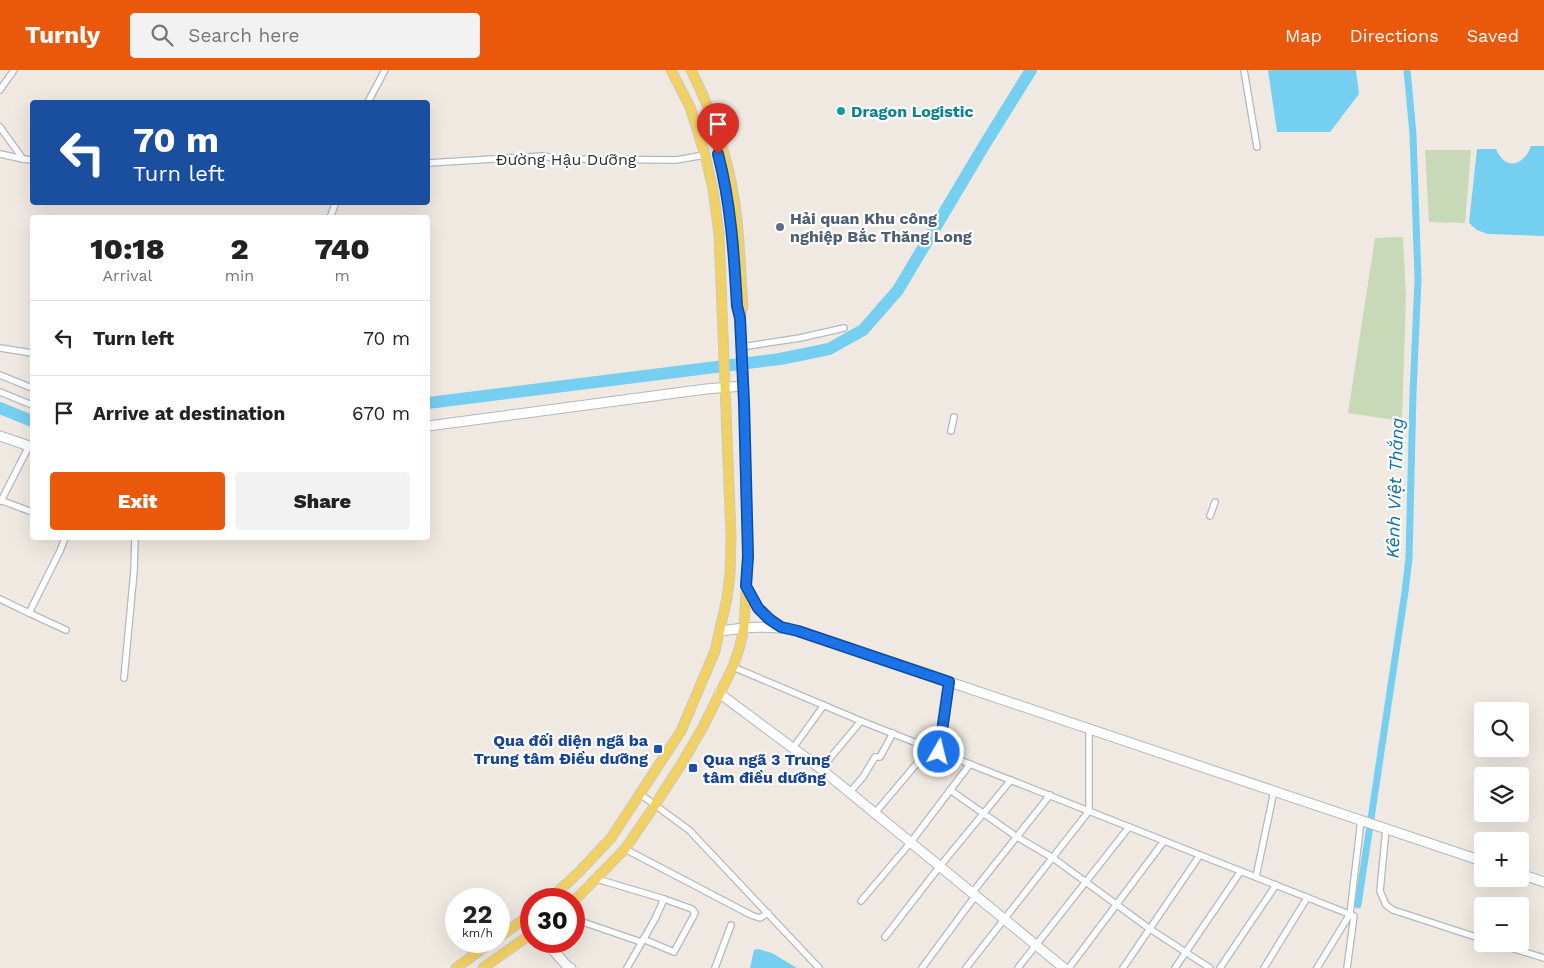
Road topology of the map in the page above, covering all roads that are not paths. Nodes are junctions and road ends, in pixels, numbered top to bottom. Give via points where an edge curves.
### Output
1 (14, 70) edge
2 (385, 70) edge
3 (671, 70) edge
4 (685, 70) edge
5 (691, 70) edge
6 (1244, 70) edge
7 (0, 90) edge
8 (369, 100) edge
9 (0, 127) edge
10 (1257, 147) dead end
11 (0, 154) edge
12 (705, 155) junction
13 (23, 159) junction
14 (30, 160) edge
15 (430, 163) edge
16 (740, 318) junction
17 (844, 328) dead end
18 (0, 348) edge
19 (741, 351) junction
20 (30, 353) edge
21 (0, 375) edge
22 (743, 386) junction
23 (30, 387) edge
24 (726, 387) junction
25 (0, 392) edge
26 (30, 404) edge
27 (954, 417) dead end
28 (430, 426) edge
29 (951, 430) dead end
30 (0, 436) edge
31 (30, 446) edge
32 (30, 448) edge
33 (1, 500) edge
34 (1215, 502) dead end
35 (30, 511) edge
36 (1210, 516) dead end
37 (64, 540) edge
38 (135, 540) edge
39 (746, 586) junction
40 (0, 599) edge
41 (29, 613) junction
42 (744, 627) junction
43 (781, 627) junction
44 (66, 630) dead end
45 (720, 631) junction
46 (733, 667) junction
47 (124, 678) dead end
48 (949, 682) junction
49 (719, 693) junction
50 (824, 705) junction
51 (861, 721) junction
52 (1089, 728) junction
53 (893, 734) junction
54 (793, 748) junction
55 (930, 748) junction
56 (939, 752) junction
57 (970, 764) junction
58 (821, 769) junction
59 (1011, 780) junction
60 (950, 790) junction
61 (1274, 791) junction
62 (850, 792) junction
63 (640, 794) junction
64 (1050, 795) junction
65 (655, 805) junction
66 (1089, 811) junction
67 (875, 813) junction
68 (983, 814) junction
69 (1362, 820) junction
70 (1128, 827) junction
71 (1385, 829) junction
72 (1017, 837) junction
73 (1164, 841) junction
74 (911, 842) junction
75 (625, 849) junction
76 (1200, 855) junction
77 (1053, 858) junction
78 (1474, 858) edge
79 (940, 866) junction
80 (1241, 871) junction
81 (1256, 877) junction
82 (1529, 877) edge
83 (597, 879) junction
84 (1085, 881) junction
85 (1544, 882) edge
86 (1276, 885) junction
87 (562, 888) edge
88 (585, 891) edge
89 (974, 894) junction
90 (1307, 898) junction
91 (664, 899) junction
92 (861, 901) dead end
93 (1116, 903) junction
94 (768, 913) junction
95 (1350, 914) junction
96 (1004, 919) junction
97 (585, 923) edge
98 (731, 925) dead end
99 (1150, 929) junction
100 (1474, 936) edge
101 (885, 937) dead end
102 (642, 941) junction
103 (520, 942) edge
104 (1036, 945) junction
105 (1186, 952) junction
106 (1524, 952) edge
107 (477, 953) edge
108 (556, 953) edge
109 (1544, 958) edge
110 (456, 968) edge
111 (483, 968) edge
112 (569, 968) edge
113 (627, 968) edge
114 (715, 968) edge
115 (819, 968) edge
116 (922, 968) edge
117 (966, 968) edge
118 (1018, 968) edge
119 (1064, 968) edge
120 (1069, 968) edge
121 (1123, 968) edge
122 (1175, 968) edge
123 (1210, 968) edge
124 (1220, 968) edge
125 (1264, 968) edge
126 (1317, 968) edge
127 (1347, 968) edge

1 - 7 street
2 - 8 street
3 - 12 main road via 690,107
4 - 16 main road via 706,117 724,177
5 - 16 main road via 714,120 732,186 740,262
6 - 10 street
9 - 13 street
11 - 13 street
12 - 15 street, Đường Hậu Dưỡng via 676,160 542,156
12 - 24 main road via 714,189 719,234
13 - 14 street
16 - 19 main road
17 - 19 street
18 - 20 street
19 - 22 main road
21 - 23 street
22 - 24 street
22 - 39 main road
24 - 28 street
24 - 45 main road via 731,536 730,574
25 - 26 street
27 - 29 street
30 - 31 street
32 - 33 street
33 - 35 street
34 - 36 street
37 - 41 street
38 - 47 street
39 - 42 main road
39 - 43 street via 758,608
40 - 41 street
41 - 44 street
42 - 43 street
42 - 45 street
42 - 46 main road
43 - 48 street
45 - 63 main road via 716,651 681,732
46 - 49 main road
46 - 50 street
48 - 52 street
48 - 56 street
49 - 54 street
49 - 65 main road via 682,763
50 - 51 street
50 - 54 street
51 - 53 street
51 - 58 street
52 - 61 street
52 - 66 street
53 - 55 street
53 - 62 street via 880,757 875,757
54 - 58 street
55 - 56 street
55 - 67 street
56 - 57 street
57 - 59 street
57 - 60 street
58 - 62 street
59 - 64 street
59 - 68 street
60 - 68 street
60 - 74 street
61 - 69 street
61 - 81 street
62 - 67 street
63 - 65 street
63 - 87 main road via 611,838
64 - 66 street
64 - 72 street
65 - 75 main road
65 - 94 street via 689,830
66 - 70 street
66 - 77 street
67 - 74 street
68 - 72 street
68 - 79 street
69 - 71 street
69 - 95 street
70 - 73 street
70 - 84 street
71 - 78 street
71 - 100 street via 1380,891 1386,905
72 - 77 street
72 - 89 street
73 - 76 street
73 - 93 street
74 - 79 street
74 - 92 street
75 - 83 main road
75 - 94 street via 751,916 760,918
76 - 80 street
76 - 99 street
77 - 84 street
77 - 96 street
79 - 89 street
79 - 101 street
80 - 81 street
80 - 105 street
81 - 86 street
82 - 85 street
83 - 88 main road
83 - 91 street
84 - 93 street
84 - 104 street
86 - 90 street
86 - 124 street
89 - 96 street
89 - 116 street
90 - 95 street
90 - 125 street
91 - 102 street
91 - 102 street via 692,908 693,917 674,952
93 - 99 street
93 - 120 street
94 - 115 street
95 - 126 street
95 - 127 street via 1354,916
96 - 104 street
96 - 117 street
97 - 102 street
98 - 114 street
99 - 105 street
99 - 121 street
102 - 113 street
103 - 111 main road
104 - 118 street
104 - 119 street
105 - 122 street
105 - 123 street
106 - 109 street
107 - 110 main road
108 - 112 street

